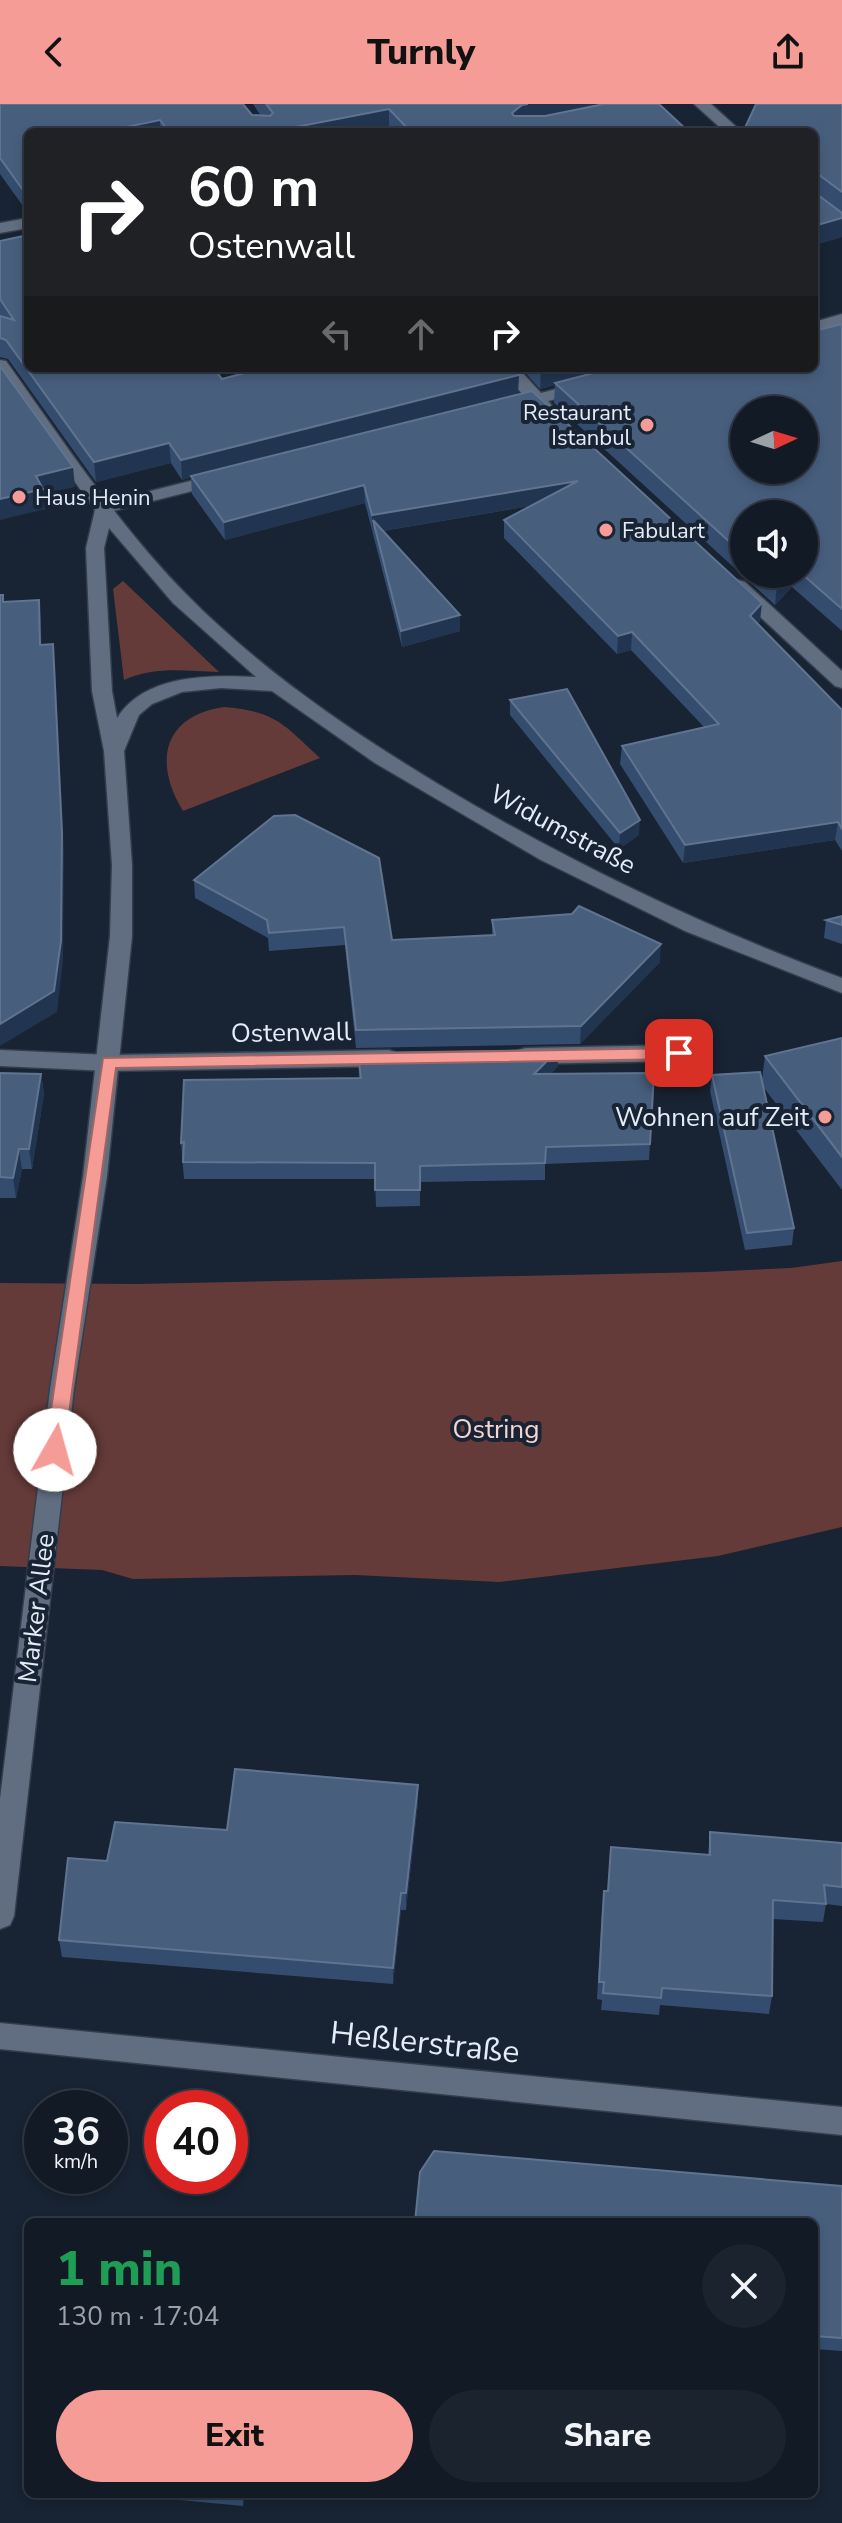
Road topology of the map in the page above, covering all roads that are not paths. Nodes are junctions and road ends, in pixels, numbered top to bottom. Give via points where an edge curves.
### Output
1 (702, 104) edge
2 (729, 128) edge
3 (24, 224) edge
4 (0, 228) edge
5 (842, 319) edge
6 (818, 326) edge
7 (0, 365) edge
8 (512, 372) edge
9 (601, 382) edge
10 (536, 399) junction
11 (490, 411) edge
12 (558, 420) edge
13 (246, 472) edge
14 (105, 508) junction
15 (729, 577) edge
16 (842, 682) edge
17 (276, 685) junction
18 (114, 751) junction
19 (842, 986) edge
20 (679, 1053) dead end
21 (508, 1056) edge
22 (0, 1058) edge
23 (415, 1058) edge
24 (109, 1063) junction
25 (0, 1916) edge
26 (0, 2036) edge
27 (842, 2121) edge

1 - 2 street
3 - 4 street
5 - 6 street
7 - 14 street, Widumstraße
8 - 10 street
9 - 10 street
10 - 11 street
10 - 12 street
13 - 14 street
14 - 17 street, Widumstraße via 181,600
14 - 18 street via 95,548 102,691
15 - 16 street
17 - 18 street via 237,681 178,687 134,709
17 - 19 street, Widumstraße via 366,750 536,850 758,956
18 - 24 street via 121,936
20 - 21 street
22 - 24 street, Ostenwall
23 - 24 street, Ostenwall
24 - 25 street, Marker Allee via 62,1389
26 - 27 street, Heßlerstraße

